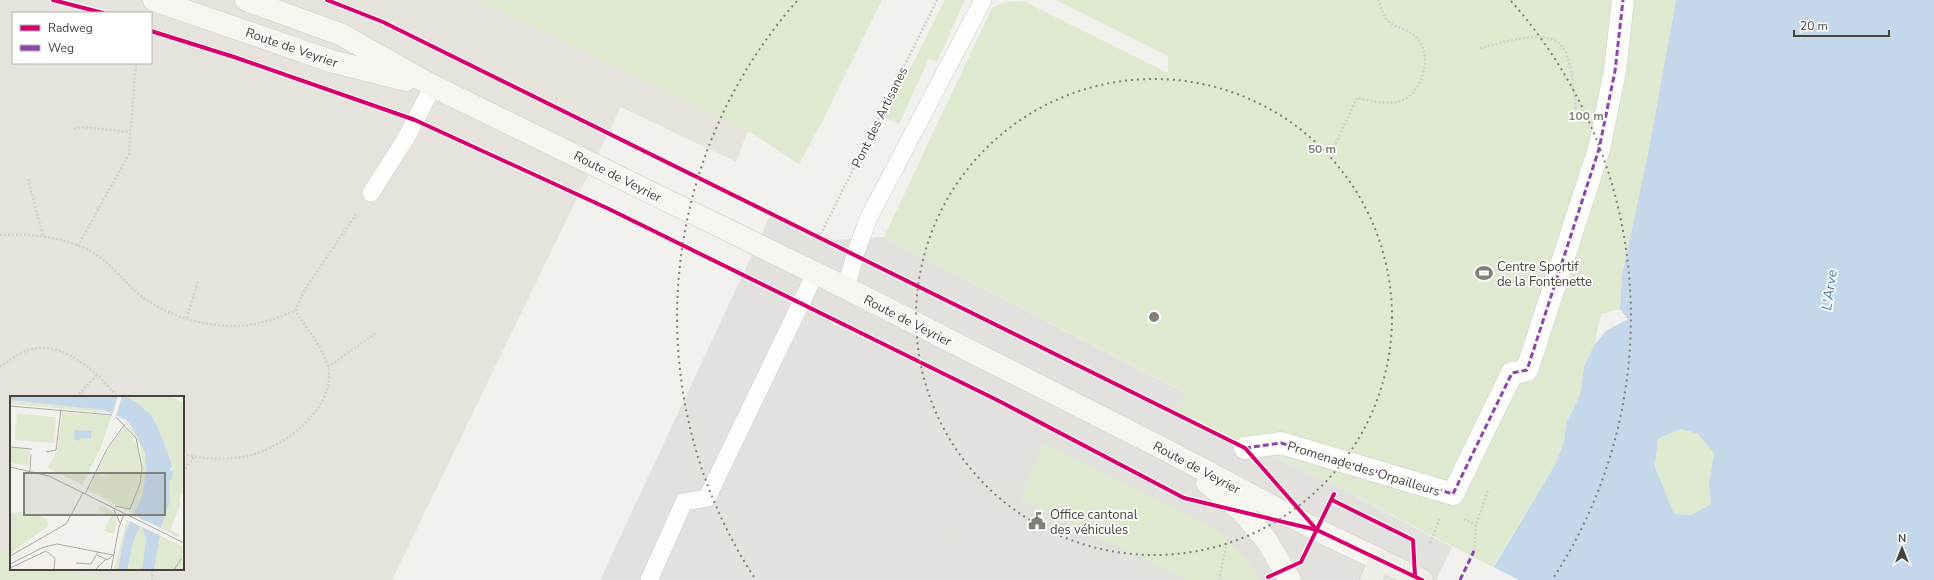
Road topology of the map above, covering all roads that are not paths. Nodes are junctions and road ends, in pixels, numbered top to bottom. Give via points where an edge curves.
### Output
1 (154, 0) edge
2 (246, 0) edge
3 (983, 0) edge
4 (1623, 0) edge
5 (433, 86) junction
6 (371, 193) road end
7 (815, 274) junction
8 (846, 288) junction
9 (1244, 448) dead end
10 (1166, 450) junction
11 (1380, 560) junction
12 (649, 580) edge
13 (1290, 580) edge
14 (1371, 580) edge
15 (1422, 580) edge

1 - 5 main road, Route de Veyrier via 331,61
2 - 5 main road, Route de Veyrier via 340,34
3 - 8 lane via 868,219
4 - 9 street, Promenade des Orpailleurs via 1615,71 1599,149 1527,370 1512,373 1452,494 1281,443
5 - 6 lane via 406,138
5 - 7 main road, Route de Veyrier
7 - 8 main road, Route de Veyrier
7 - 12 lane via 707,498 684,502
8 - 10 main road, Route de Veyrier
10 - 11 main road, Route de Veyrier via 1317,530
10 - 13 main road via 1242,511 1267,542
11 - 14 main road
11 - 15 main road, Route de Veyrier

